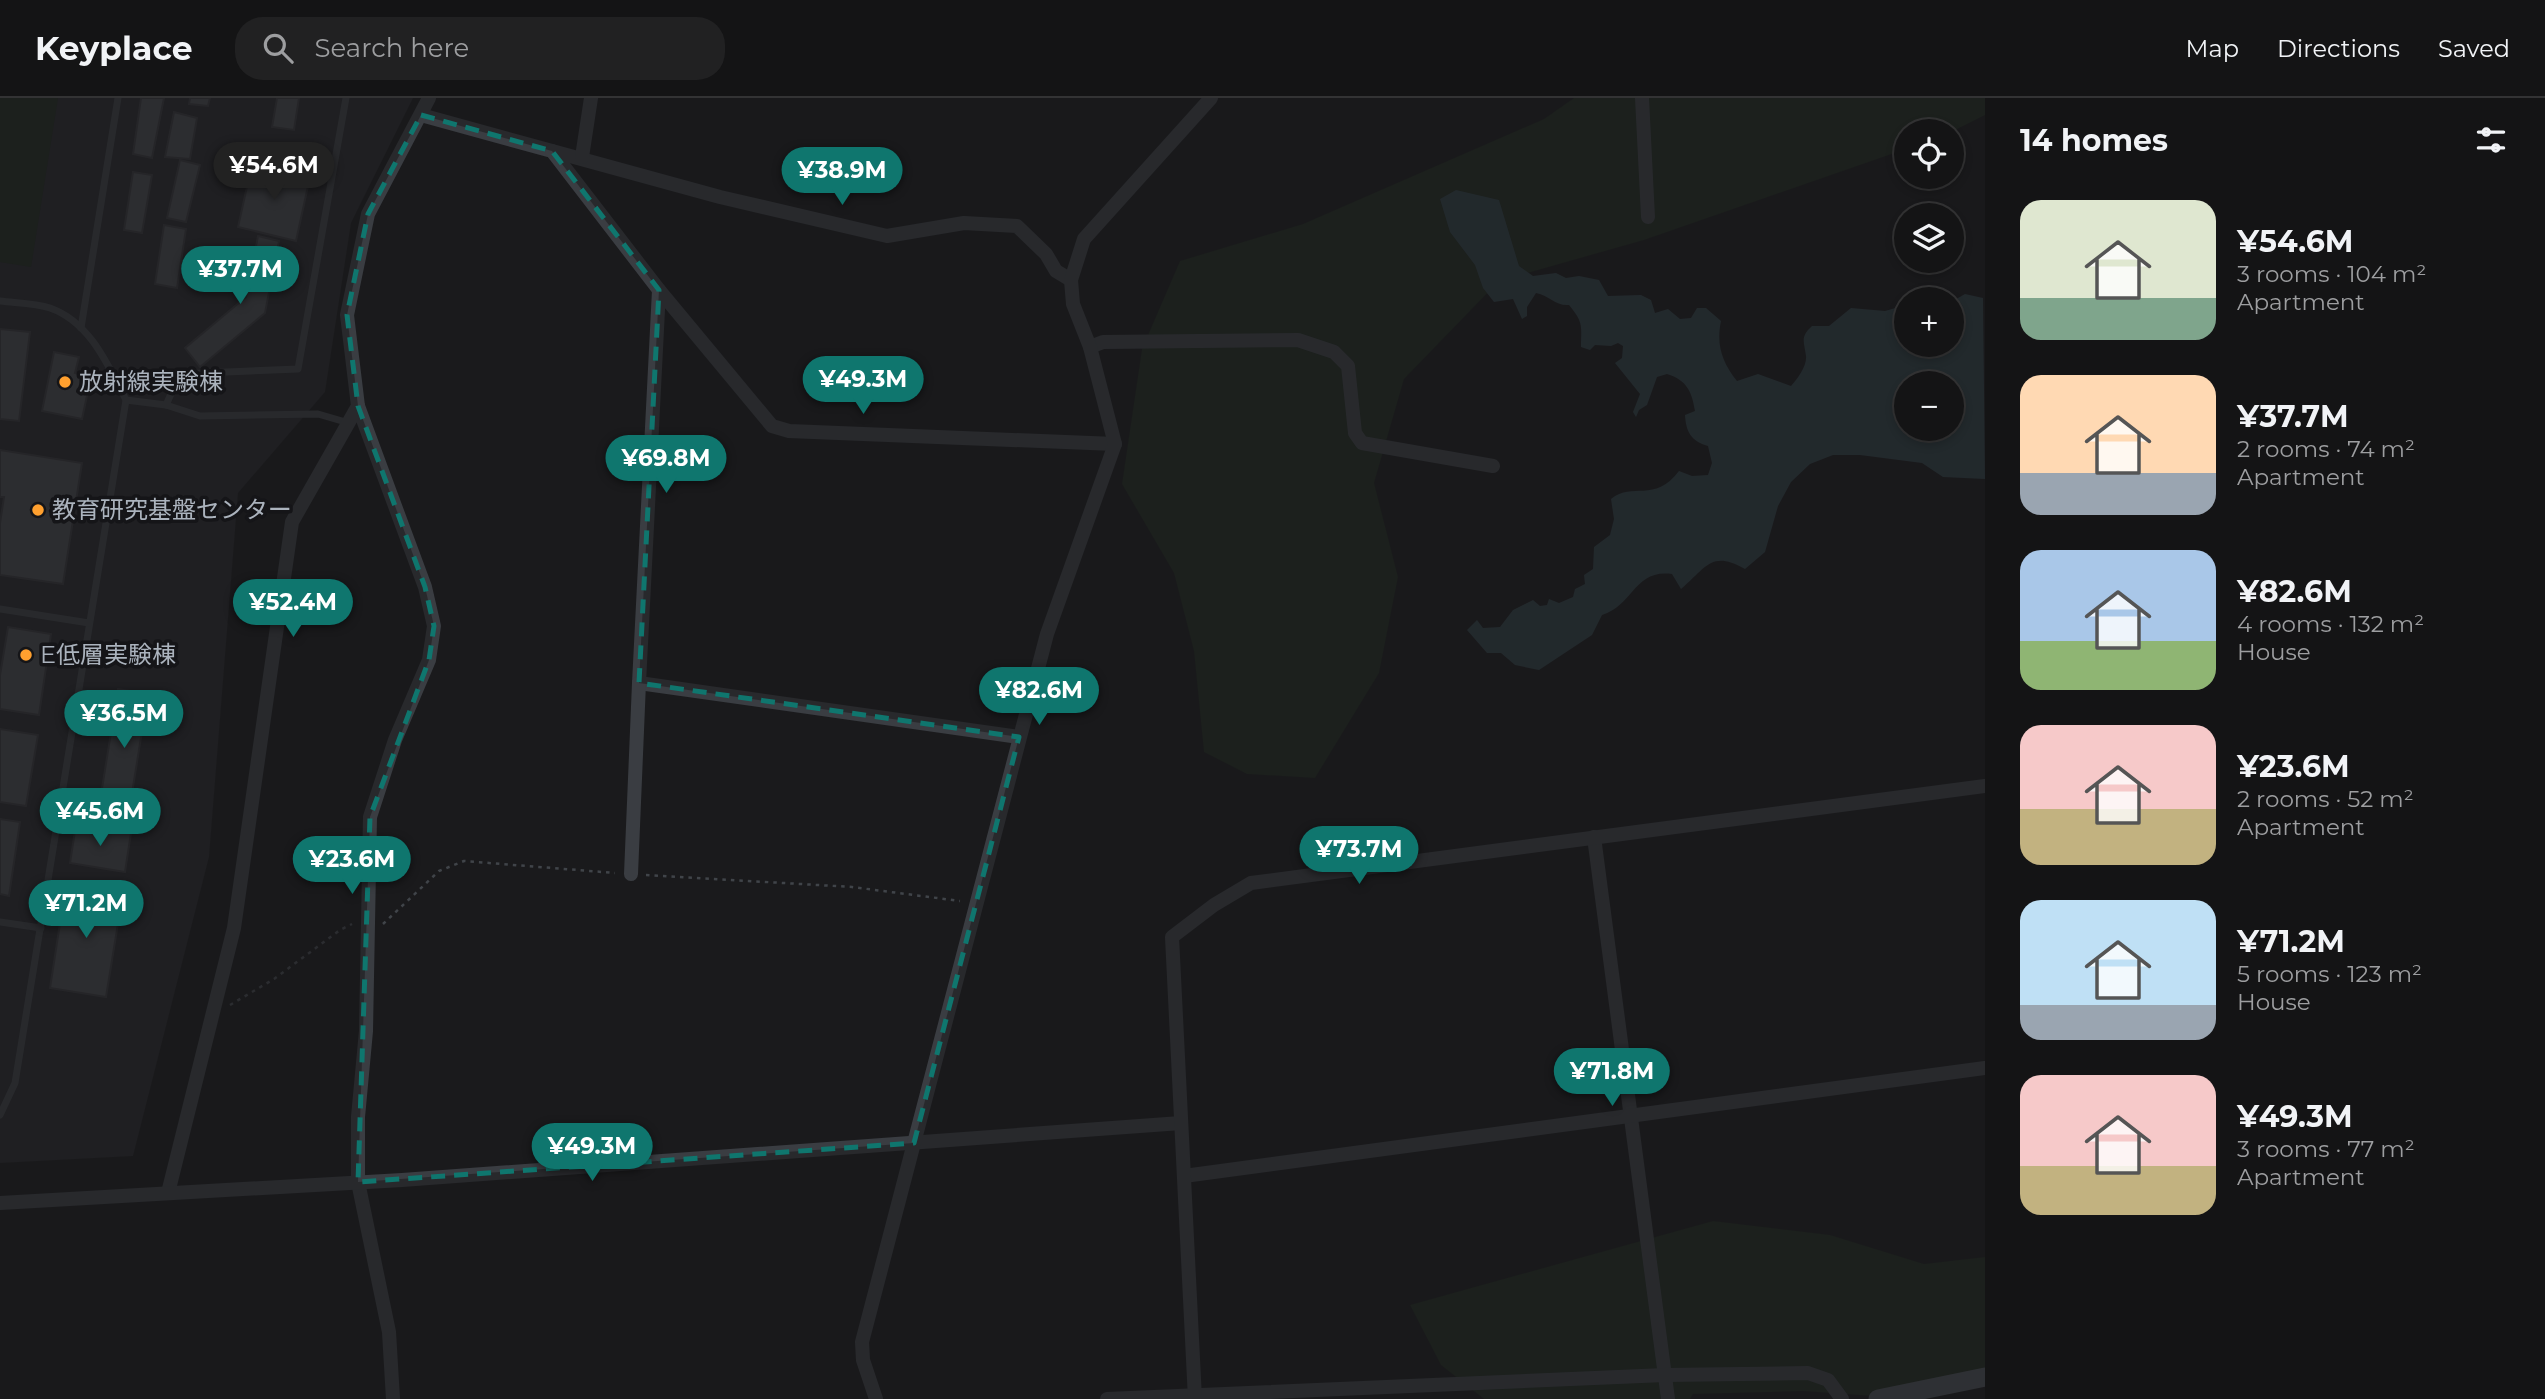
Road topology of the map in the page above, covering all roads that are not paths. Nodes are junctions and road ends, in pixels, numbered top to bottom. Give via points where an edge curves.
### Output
1 (118, 98) edge
2 (346, 98) edge
3 (429, 98) edge
4 (591, 98) edge
5 (1211, 98) edge
6 (1642, 98) edge
7 (421, 116) junction
8 (552, 151) junction
9 (582, 157) junction
10 (1648, 217) dead end
11 (1071, 280) junction
12 (659, 290) junction
13 (0, 301) edge
14 (81, 328) junction
15 (1090, 347) junction
16 (127, 400) junction
17 (166, 405) junction
18 (358, 406) junction
19 (349, 423) junction
20 (1115, 444) junction
21 (1493, 466) dead end
22 (0, 608) edge
23 (89, 624) junction
24 (639, 683) junction
25 (1019, 737) junction
26 (1985, 786) edge
27 (1594, 837) junction
28 (631, 874) road end
29 (0, 922) edge
30 (41, 928) junction
31 (1985, 1068) edge
32 (0, 1115) edge
33 (1630, 1116) junction
34 (1181, 1123) junction
35 (914, 1143) junction
36 (1184, 1176) junction
37 (358, 1182) junction
38 (168, 1193) junction
39 (0, 1203) edge
40 (1665, 1375) junction
41 (1985, 1377) edge
42 (1194, 1397) edge
43 (393, 1399) edge
44 (876, 1399) edge
45 (1107, 1399) edge
46 (1668, 1399) edge
47 (1842, 1399) edge
48 (1878, 1399) edge

1 - 14 lane
2 - 17 lane via 298,369 180,374
3 - 7 street
4 - 9 street
5 - 11 street via 1084,239
6 - 10 street
7 - 8 street
7 - 18 street via 368,214 347,315
8 - 9 street
8 - 12 street
9 - 11 street via 720,197 887,236 964,223 1017,226 1046,254 1056,271
11 - 15 street via 1073,304
12 - 20 street via 772,426 789,431
12 - 24 street
13 - 14 lane via 50,308
14 - 16 lane via 97,346
15 - 20 street
15 - 21 street via 1103,342 1298,340 1334,352 1348,366 1355,433 1362,443
16 - 17 lane
16 - 23 lane
17 - 19 lane via 200,416 318,414
18 - 19 street
18 - 37 street via 425,587 434,626 429,660 395,740 370,817
19 - 38 street via 292,523 234,928
20 - 25 street via 1046,634
22 - 23 lane
23 - 30 lane
24 - 25 street
24 - 28 street
25 - 35 street
26 - 27 street
27 - 33 street
27 - 34 street via 1251,883 1214,905 1172,937
29 - 30 lane
30 - 32 lane via 15,1083
31 - 33 street
33 - 36 street
33 - 40 street
34 - 35 street
34 - 36 street
35 - 37 street
35 - 44 street via 862,1342
36 - 42 street
37 - 38 street
37 - 43 street via 389,1332
38 - 39 street
40 - 42 street
40 - 46 street
40 - 47 street via 1808,1373 1828,1380
41 - 48 main road
42 - 45 street

